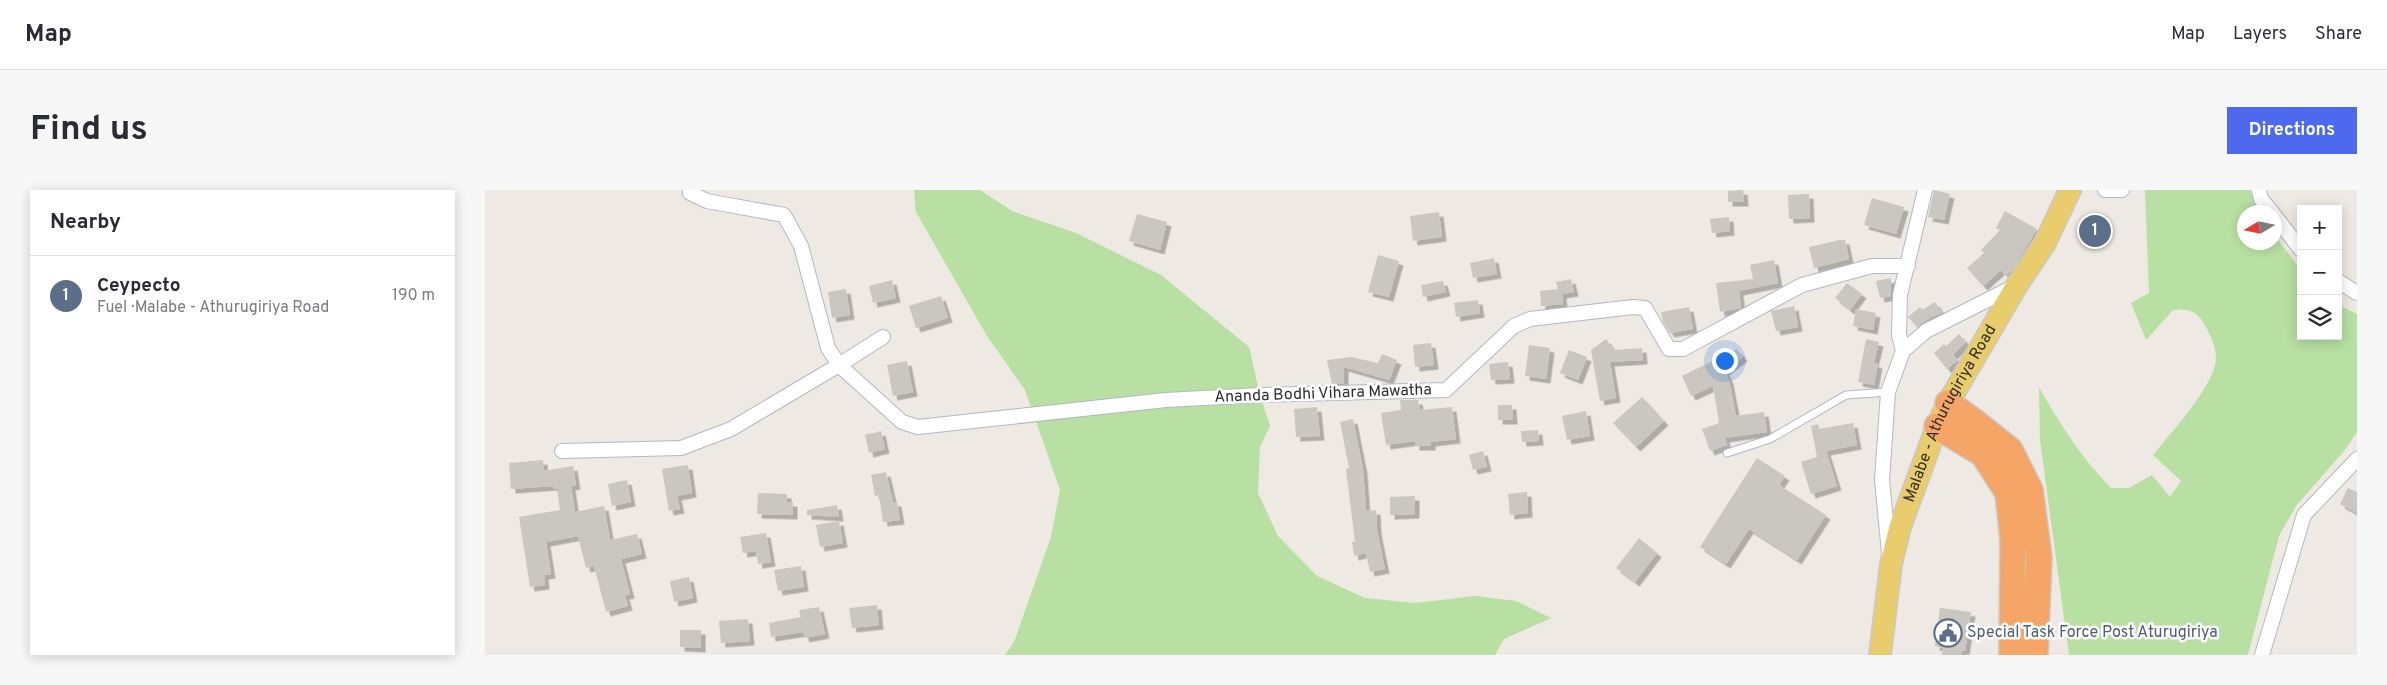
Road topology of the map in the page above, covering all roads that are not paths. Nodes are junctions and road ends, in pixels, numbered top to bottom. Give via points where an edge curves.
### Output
1 (690, 190) edge
2 (1925, 190) edge
3 (2069, 190) edge
4 (2105, 190) edge
5 (2122, 190) edge
6 (2259, 190) edge
7 (2266, 205) edge
8 (2282, 225) edge
9 (2297, 245) edge
10 (1908, 266) junction
11 (2342, 284) edge
12 (2017, 285) junction
13 (2357, 293) edge
14 (883, 337) dead end
15 (1903, 351) junction
16 (839, 365) junction
17 (1888, 392) junction
18 (1948, 403) junction
19 (1937, 426) junction
20 (562, 451) dead end
21 (1727, 452) dead end
22 (2357, 459) edge
23 (1891, 564) junction
24 (1879, 655) edge
25 (2011, 655) edge
26 (2035, 655) edge
27 (2262, 655) edge

1 - 16 street via 707,201 784,215 801,246 828,348
2 - 10 street
3 - 12 main road, Malabe - Athurugiriya Road via 2045,243
4 - 5 street
6 - 7 street
8 - 9 street
10 - 15 street via 1901,295 1899,335
10 - 16 street, Ananda Bodhi Vihara Mawatha via 1871,266 1802,285 1683,349 1669,349 1645,308 1529,319 1514,326 1446,390 1166,400 918,427 902,422
11 - 13 street
12 - 15 street via 1926,332
12 - 18 main road, Malabe - Athurugiriya Road
14 - 16 street
15 - 17 street
16 - 20 street via 731,429 681,448
17 - 21 lane via 1846,395 1770,439
17 - 23 street via 1882,480
18 - 19 main road, Malabe - Athurugiriya Road
18 - 26 highway via 2010,450 2030,490 2039,557
19 - 23 main road, Malabe - Athurugiriya Road via 1900,527
19 - 25 highway via 1983,454 2008,493 2013,539
22 - 27 street via 2304,515
23 - 24 main road, Malabe - Athurugiriya Road

